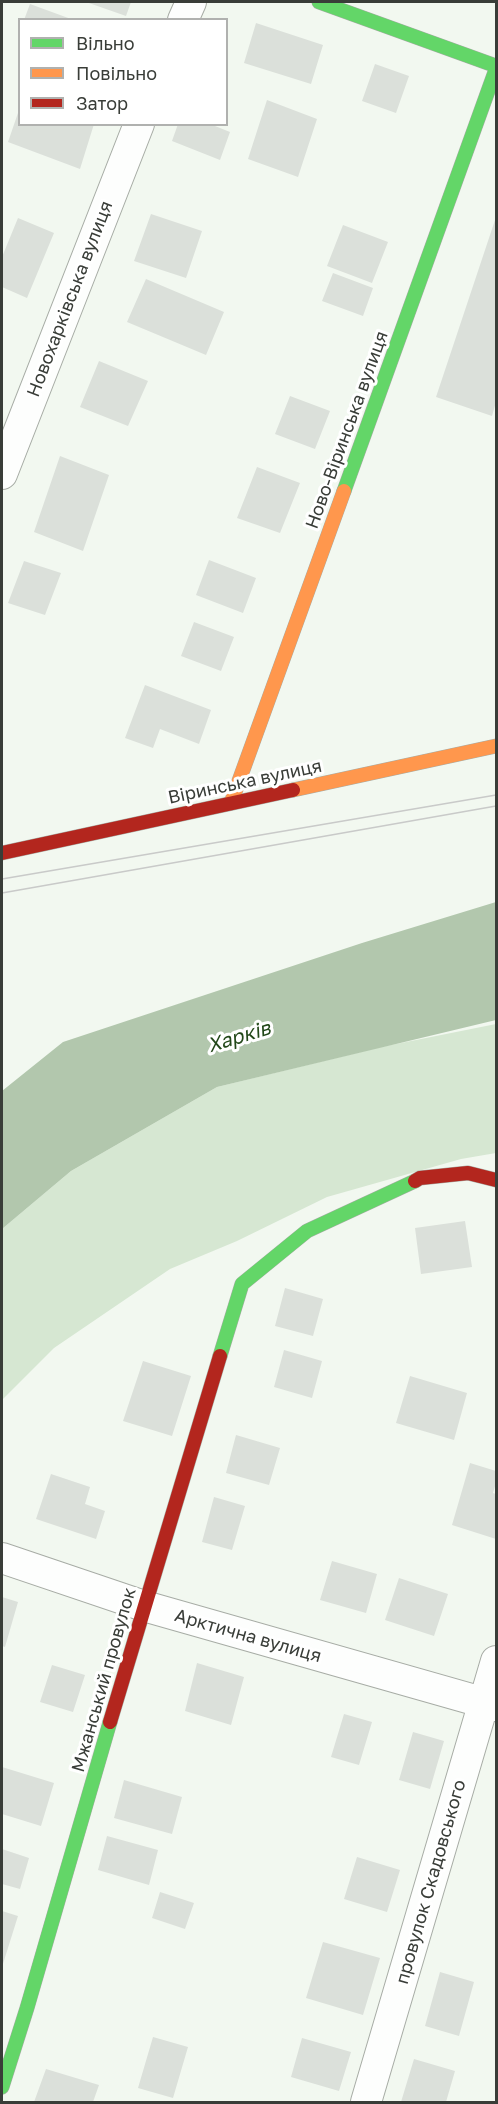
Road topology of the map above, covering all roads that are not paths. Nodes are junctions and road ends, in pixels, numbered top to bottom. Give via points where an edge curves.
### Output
1 (191, 2) edge
2 (319, 2) edge
3 (184, 18) edge
4 (496, 67) edge
5 (138, 126) edge
6 (2, 474) edge
7 (496, 746) edge
8 (231, 803) junction
9 (2, 853) edge
10 (496, 1180) edge
11 (2, 1558) edge
12 (144, 1606) junction
13 (496, 1661) edge
14 (490, 1704) edge
15 (2, 2086) edge
16 (366, 2103) edge

1 - 3 street
2 - 4 street
4 - 8 street, Ново-Віринська вулиця
5 - 6 street, Новохарківська вулиця
7 - 8 street, Віринська вулиця
8 - 9 street, Віринська вулиця
10 - 12 street, Мжанський провулок via 468,1173 420,1178 307,1231 242,1284
11 - 12 street, Арктична вулиця
12 - 14 street, Арктична вулиця
12 - 15 street, Мжанський провулок
13 - 14 street, провулок Скадовського
14 - 16 street, провулок Скадовського

